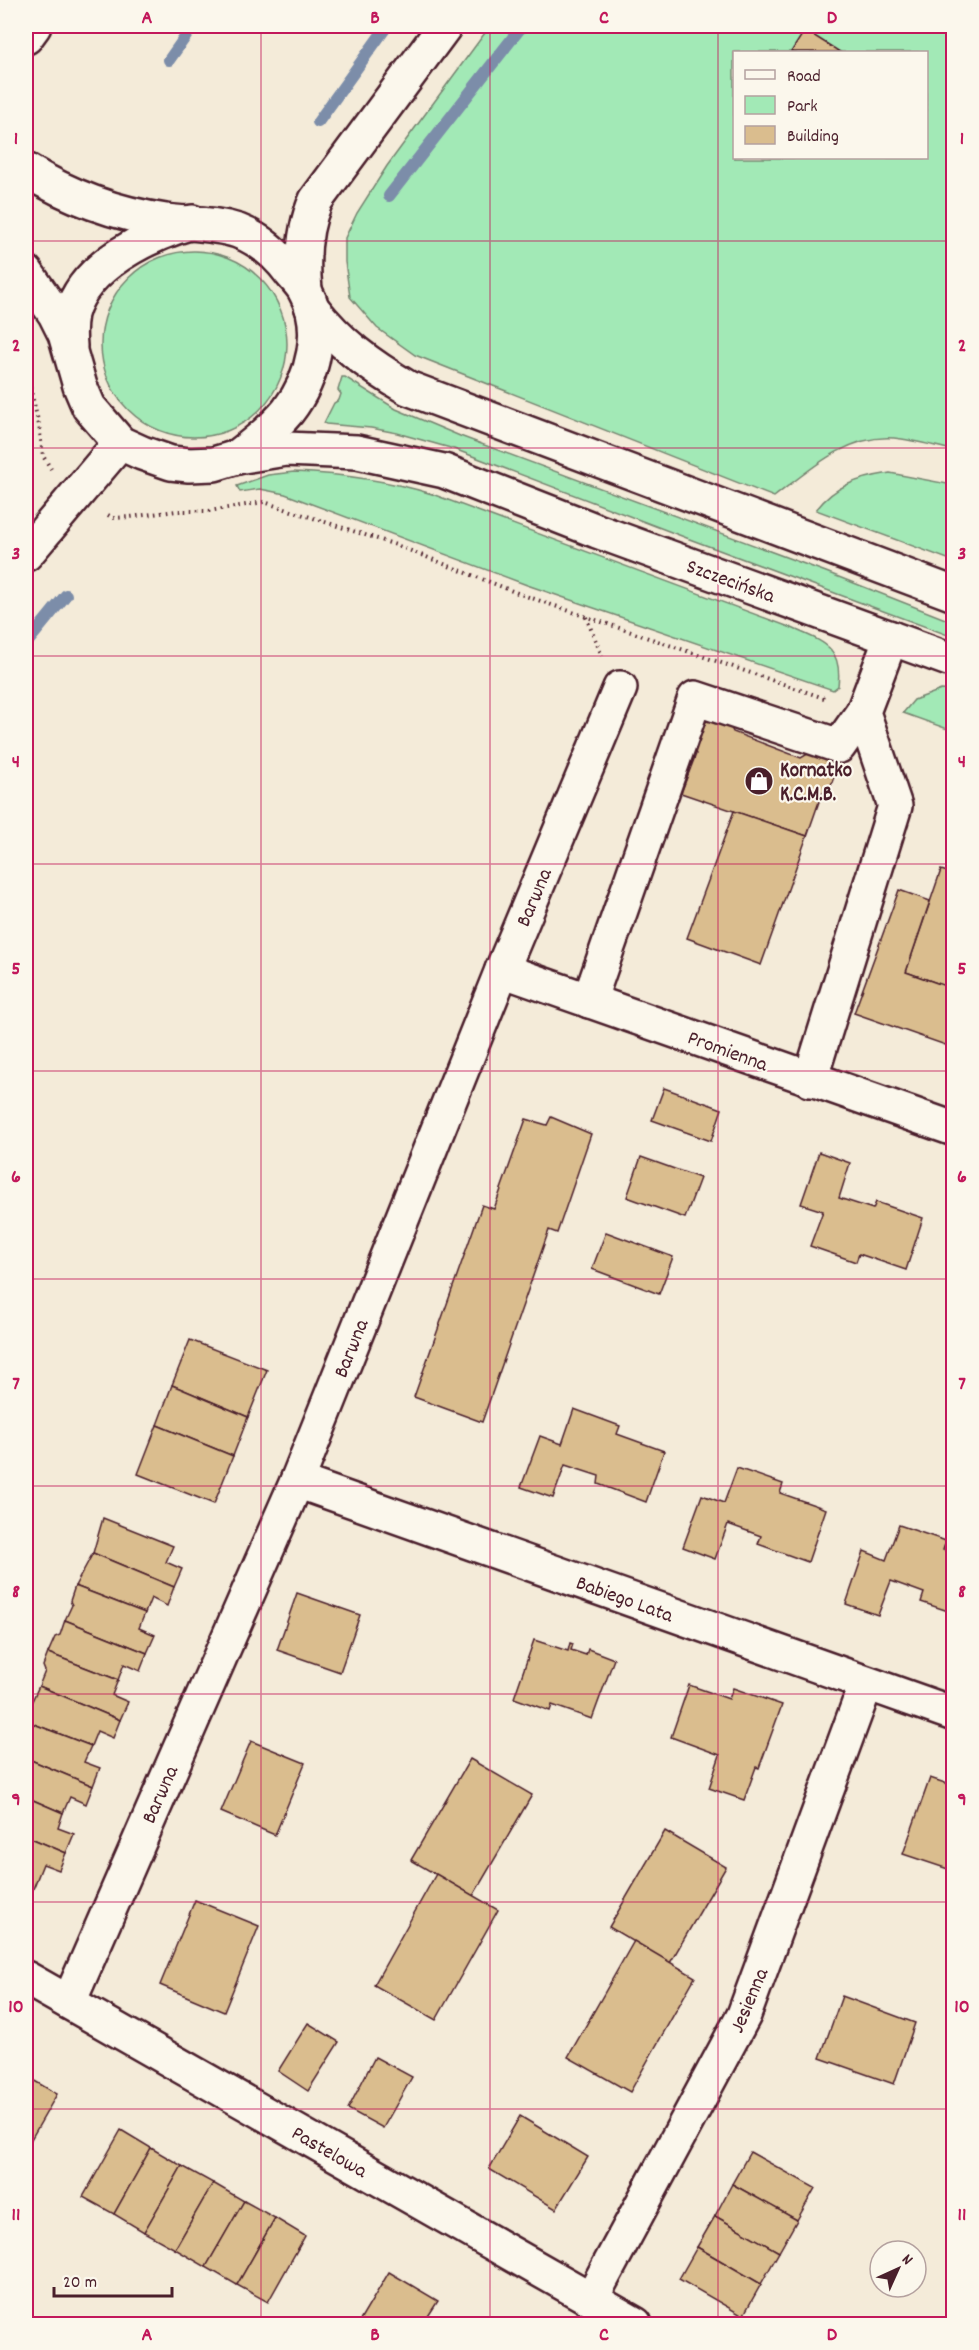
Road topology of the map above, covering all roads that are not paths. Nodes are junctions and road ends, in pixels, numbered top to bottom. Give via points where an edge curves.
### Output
1 (34, 26) edge
2 (445, 26) edge
3 (26, 37) edge
4 (26, 170) edge
5 (192, 222) junction
6 (26, 272) edge
7 (309, 299) junction
8 (70, 346) junction
9 (120, 443) junction
10 (237, 457) junction
11 (26, 554) edge
12 (954, 594) edge
13 (891, 638) junction
14 (954, 662) edge
15 (620, 688) dead end
16 (864, 712) junction
17 (502, 970) junction
18 (589, 1001) junction
19 (810, 1080) junction
20 (954, 1129) edge
21 (297, 1481) junction
22 (866, 1683) junction
23 (954, 1714) edge
24 (26, 1978) edge
25 (69, 2002) junction
26 (591, 2299) junction
27 (635, 2325) edge

1 - 3 main road
2 - 7 main road via 316,200 302,262
4 - 5 main road via 104,207 144,217
5 - 7 main road via 214,224 258,241 277,257
5 - 8 main road via 131,248 100,271 82,292 72,313
6 - 8 main road via 55,314
7 - 10 main road via 316,347 300,390 273,426
7 - 12 main road via 335,336 357,356 408,388
8 - 9 main road via 89,407
9 - 10 main road, Szczecińska via 171,463 214,464
9 - 11 main road
10 - 13 main road, Szczecińska via 286,449 357,452 444,471
13 - 14 main road, Szczecińska
13 - 16 main road
15 - 17 main road, Barwna
16 - 18 main road via 839,746 695,698
16 - 19 main road via 895,806
17 - 18 main road, Promienna
17 - 21 main road, Barwna
18 - 19 main road, Promienna
19 - 20 main road, Promienna
21 - 22 main road, Babiego Lata
21 - 25 main road, Barwna
22 - 23 main road, Babiego Lata
22 - 26 main road, Jesienna via 744,2015
24 - 25 main road, Pastelowa
25 - 26 main road, Pastelowa
26 - 27 main road, Pastelowa

